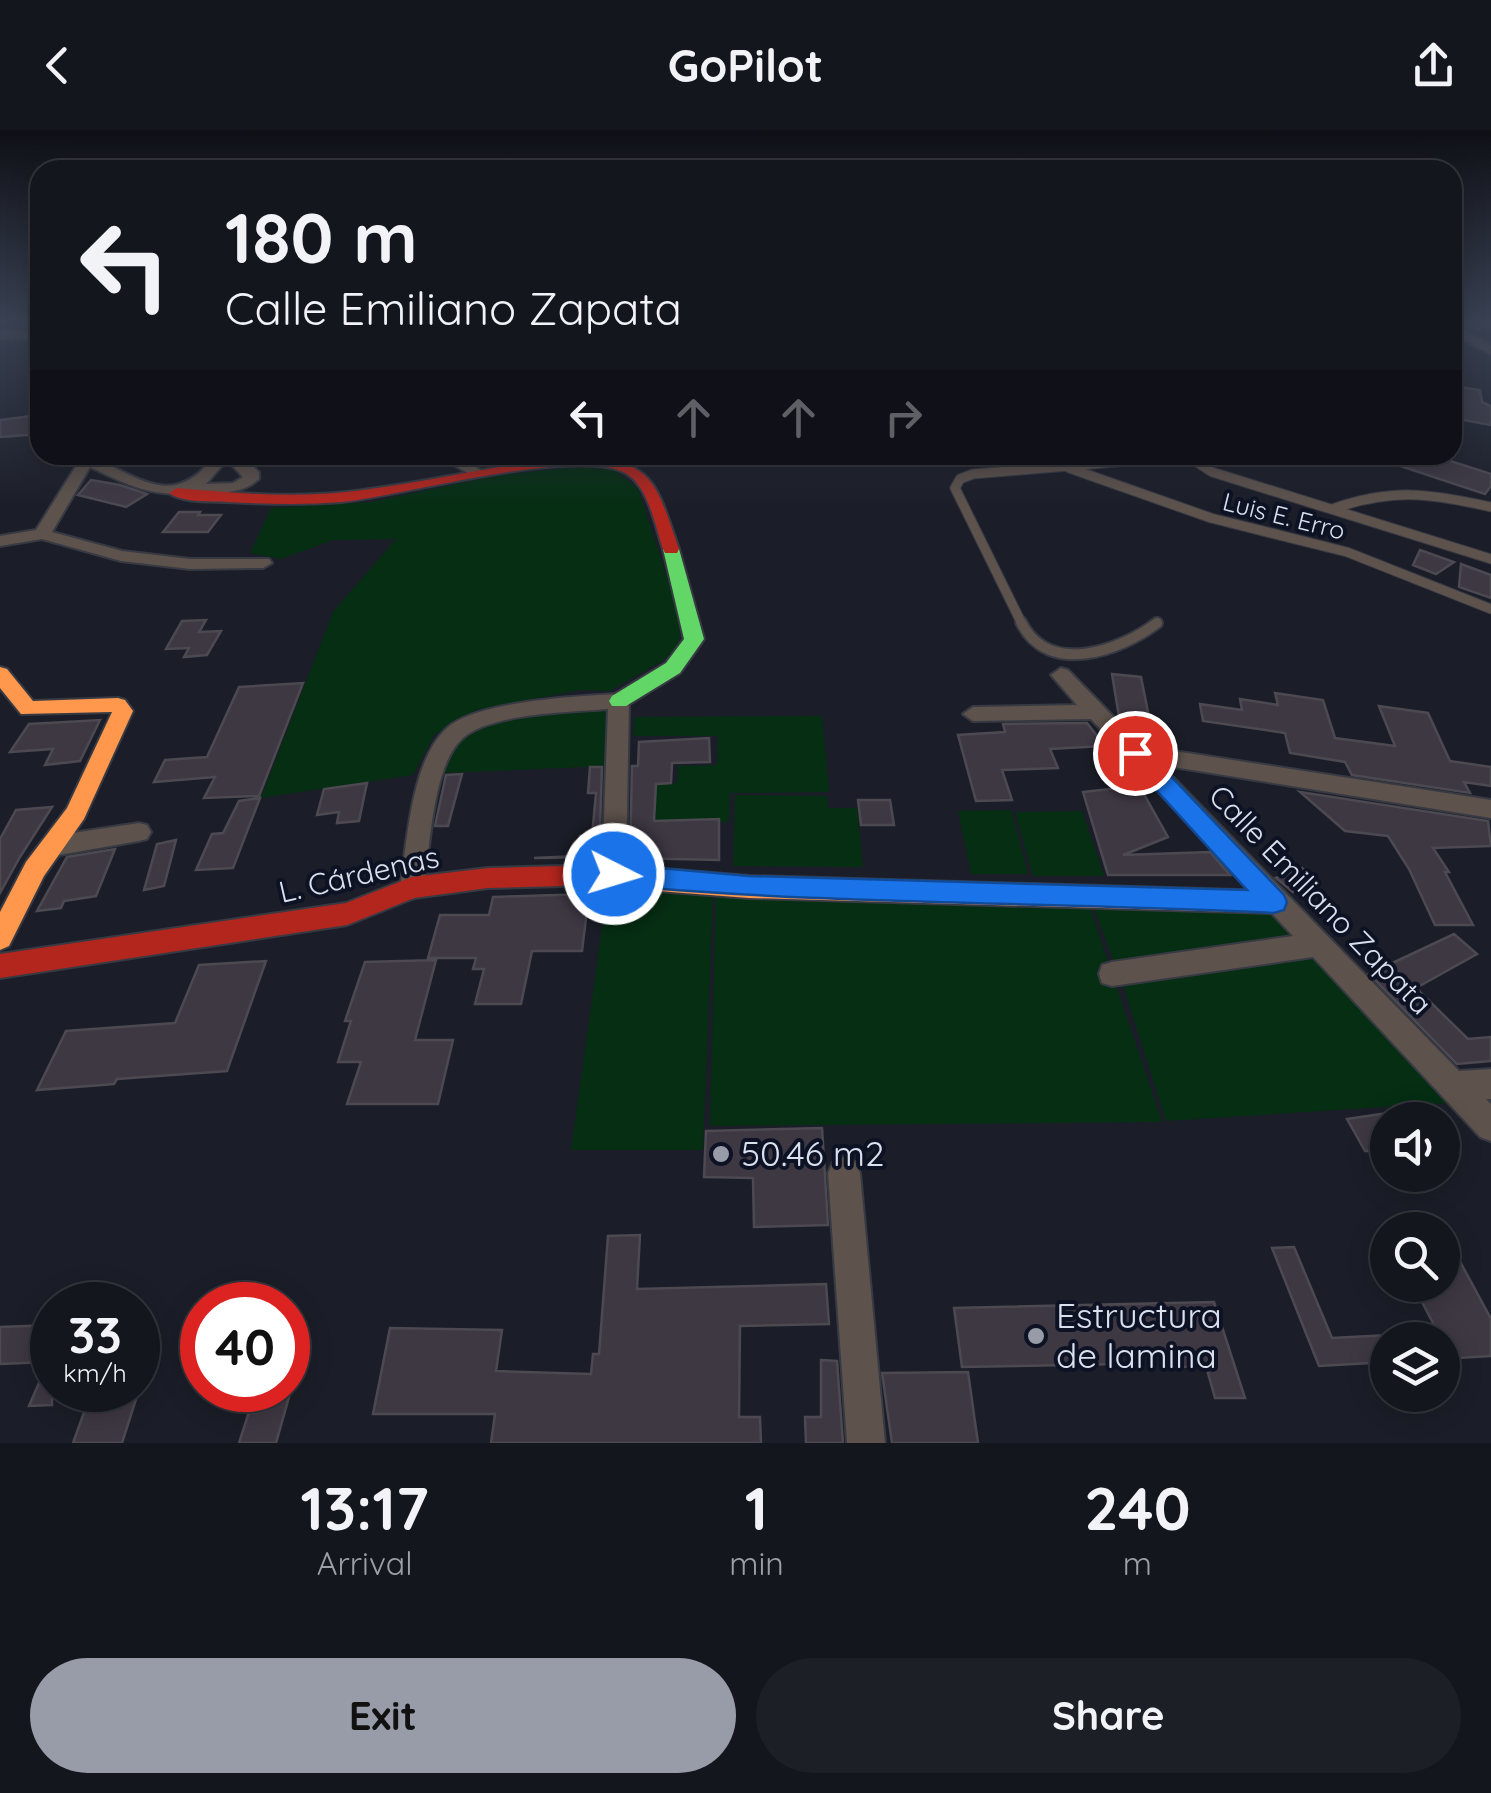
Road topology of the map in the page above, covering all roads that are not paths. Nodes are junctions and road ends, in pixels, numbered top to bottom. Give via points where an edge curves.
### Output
1 (85, 465) edge
2 (103, 465) edge
3 (222, 465) edge
4 (242, 465) edge
5 (462, 465) edge
6 (551, 465) edge
7 (621, 465) edge
8 (1078, 465) edge
9 (1201, 465) edge
10 (1066, 466) junction
11 (479, 474) junction
12 (184, 492) junction
13 (1491, 507) edge
14 (1332, 509) junction
15 (42, 534) junction
16 (0, 540) edge
17 (1491, 559) edge
18 (263, 563) dead end
19 (1491, 608) edge
20 (1156, 623) dead end
21 (0, 674) edge
22 (1061, 675) dead end
23 (619, 701) junction
24 (1096, 712) junction
25 (974, 714) dead end
26 (1135, 753) junction
27 (1491, 809) edge
28 (139, 832) dead end
29 (53, 846) junction
30 (614, 874) junction
31 (412, 888) junction
32 (1274, 902) junction
33 (0, 938) edge
34 (1315, 945) junction
35 (0, 966) edge
36 (1112, 974) dead end
37 (1491, 1084) edge
38 (1452, 1086) junction
39 (1491, 1126) edge
40 (844, 1173) dead end
41 (866, 1443) edge

1 - 15 street
2 - 12 street via 157,492
3 - 12 street
4 - 12 street via 251,472 244,484
5 - 11 street
6 - 11 street
7 - 23 street via 645,484 678,568 695,636 668,671
8 - 10 lane
9 - 14 lane, Luis E. Erro
10 - 19 lane, Luis E. Erro via 1211,518 1347,552
10 - 20 lane via 973,474 955,488 1028,636 1047,648 1095,656 1129,646
11 - 12 street via 356,497 255,501
13 - 14 lane via 1391,490
14 - 17 lane, Luis E. Erro
15 - 16 street
15 - 18 street via 121,556
21 - 29 street via 28,709 122,706 76,813
22 - 24 street, Calle Emiliano Zapata
23 - 30 street
23 - 31 street via 483,720 455,732 434,765
24 - 25 street
24 - 26 street, Calle Emiliano Zapata
26 - 27 street
26 - 32 street, Calle Emiliano Zapata
28 - 29 street
29 - 33 street
30 - 31 street, L. Cárdenas
30 - 32 street, L. Cárdenas via 749,887
31 - 35 street, L. Cárdenas via 347,914
32 - 34 street, Calle Emiliano Zapata
34 - 36 street
34 - 38 street, Calle Emiliano Zapata
37 - 38 street
38 - 39 street, Calle Emiliano Zapata
40 - 41 street

